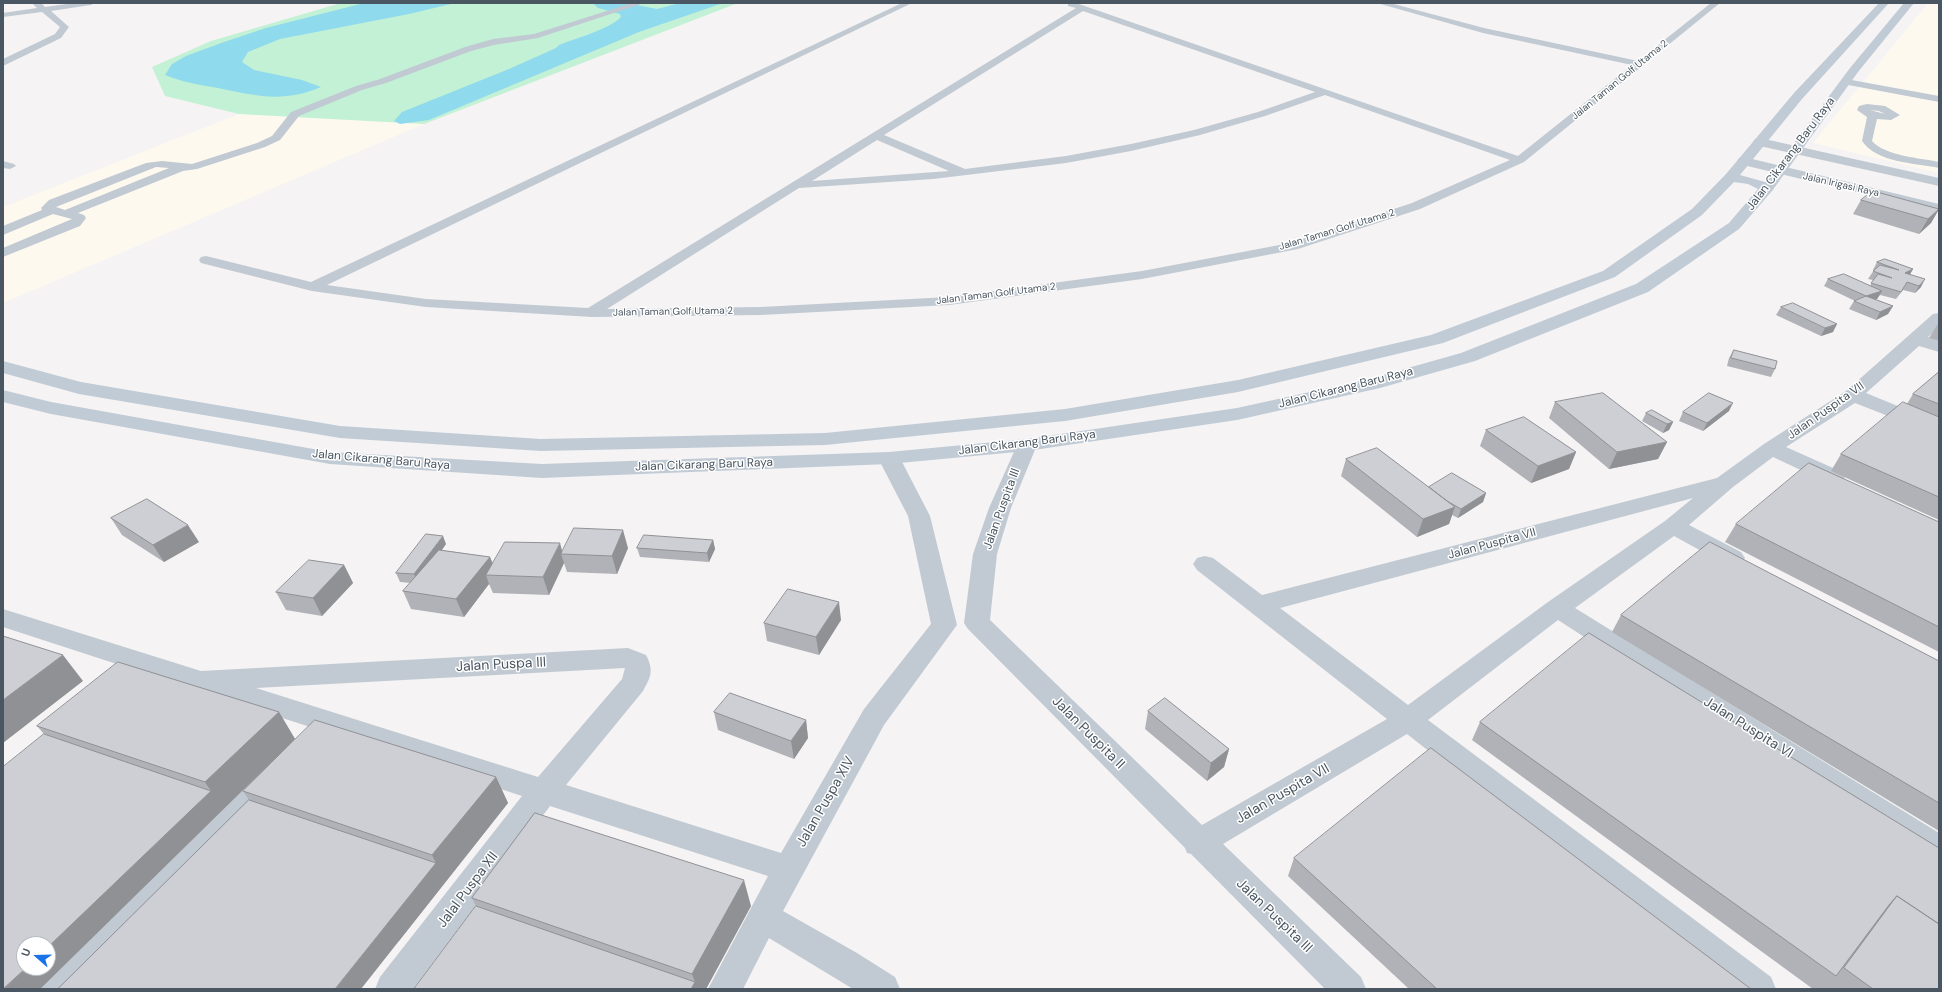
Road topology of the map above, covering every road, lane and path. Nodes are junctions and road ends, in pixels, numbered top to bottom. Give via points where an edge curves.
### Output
1 (36, 3) edge
2 (91, 3) edge
3 (640, 3) edge
4 (908, 3) edge
5 (1067, 3) edge
6 (1382, 3) edge
7 (1716, 3) edge
8 (1884, 3) edge
9 (1909, 3) edge
10 (1082, 8) junction
11 (44, 9) junction
12 (3, 15) edge
13 (41, 44) junction
14 (11, 49) dead end
15 (3, 63) edge
16 (1638, 64) junction
17 (1846, 82) junction
18 (1892, 91) junction
19 (1325, 92) junction
20 (1939, 99) edge
21 (876, 136) junction
22 (1760, 142) junction
23 (1796, 150) junction
24 (1520, 160) junction
25 (1744, 162) junction
26 (1939, 164) edge
27 (182, 167) junction
28 (1780, 170) junction
29 (964, 173) junction
30 (1731, 177) junction
31 (1939, 182) edge
32 (797, 185) junction
33 (1768, 188) junction
34 (1939, 208) edge
35 (59, 212) junction
36 (3, 231) edge
37 (3, 252) edge
38 (206, 260) dead end
39 (312, 287) junction
40 (592, 313) junction
41 (1939, 318) edge
42 (1917, 339) junction
43 (1939, 347) edge
44 (3, 367) edge
45 (1853, 395) junction
46 (3, 396) edge
47 (1939, 430) edge
48 (1027, 445) junction
49 (1771, 448) junction
50 (889, 458) junction
51 (1725, 482) junction
52 (1854, 486) edge
53 (1673, 526) junction
54 (1204, 564) dead end
55 (1750, 567) edge
56 (1258, 605) junction
57 (1557, 608) junction
58 (3, 618) edge
59 (977, 623) junction
60 (944, 625) junction
61 (142, 662) junction
62 (200, 681) junction
63 (118, 682) edge
64 (323, 720) junction
65 (1408, 720) junction
66 (544, 791) junction
67 (1198, 843) junction
68 (1939, 849) edge
69 (788, 869) junction
70 (762, 917) junction
71 (53, 989) edge
72 (392, 989) edge
73 (725, 989) edge
74 (883, 989) edge
75 (1349, 989) edge
76 (1759, 989) edge

1 - 11 lane
2 - 11 lane
3 - 27 lane via 535,36 493,42 468,49 359,88 295,114 276,138 261,145 193,167
4 - 39 lane
5 - 10 lane
6 - 16 lane via 1483,30
7 - 16 lane, Jalan Taman Golf Utama 2
8 - 22 main road, Jalan Cikarang Baru Raya via 1798,96
9 - 17 main road, Jalan Cikarang Baru Raya
10 - 19 lane
10 - 21 lane
11 - 12 lane
11 - 13 lane via 65,27 58,36
13 - 14 lane
13 - 15 lane
16 - 24 lane, Jalan Taman Golf Utama 2
17 - 18 lane
17 - 23 main road, Jalan Cikarang Baru Raya
18 - 20 lane
18 - 26 lane via 1877,112 1867,141 1873,148 1891,155
19 - 24 lane
19 - 29 lane via 1275,111 1203,132 1113,152 993,171
21 - 29 lane
21 - 32 lane
22 - 23 street
22 - 25 main road, Jalan Cikarang Baru Raya
23 - 28 main road, Jalan Cikarang Baru Raya
23 - 31 street
24 - 40 lane, Jalan Taman Golf Utama 2 via 1416,206 1293,246 1142,275 948,301 761,311
25 - 28 street, Jalan Irigasi Raya
25 - 30 main road, Jalan Cikarang Baru Raya
27 - 35 lane
27 - 35 lane via 166,163 150,165 53,203 47,208
28 - 33 main road, Jalan Cikarang Baru Raya
28 - 34 street, Jalan Irigasi Raya
29 - 32 lane via 888,181
30 - 33 main road via 1752,181
30 - 44 main road, Jalan Cikarang Baru Raya via 1697,212 1609,274 1437,339 1238,386 1065,415 825,439 541,445 340,432 79,388
32 - 40 lane
33 - 48 main road, Jalan Cikarang Baru Raya via 1734,226 1642,288 1468,357 1373,384 1237,414
35 - 36 lane
35 - 37 lane via 80,218 76,223
38 - 39 lane, Jalan Taman Golf Utama 2
39 - 40 lane, Jalan Taman Golf Utama 2 via 426,303
41 - 42 street, Jalan Puspita VII
42 - 43 street
42 - 45 street, Jalan Puspita VII
45 - 47 street
45 - 49 street, Jalan Puspita VII
46 - 50 main road, Jalan Cikarang Baru Raya via 51,408 330,458 542,471
48 - 50 main road, Jalan Cikarang Baru Raya
48 - 59 street, Jalan Puspita III via 1000,508 985,554
49 - 51 street, Jalan Puspita VII
49 - 52 street
50 - 60 street via 919,516
51 - 53 street, Jalan Puspita VII
51 - 56 street, Jalan Puspita VII
53 - 55 street
53 - 57 street, Jalan Puspita VII
54 - 56 street
56 - 65 street
57 - 65 street, Jalan Puspita VII
57 - 68 street, Jalan Puspita VI
58 - 61 street
59 - 60 street
59 - 67 street, Jalan Puspita II
60 - 69 street, Jalan Puspa XIV via 874,717
61 - 62 street
61 - 63 street
62 - 64 street
62 - 66 street, Jalan Puspa III via 628,658 637,662 639,670 634,684
64 - 66 street
64 - 71 street
65 - 67 street, Jalan Puspita VII
65 - 76 street
66 - 69 street
66 - 72 street, Jalal Puspa XII
67 - 75 street, Jalan Puspita III
69 - 70 street, Jalan Puspa XIV
70 - 73 street, Jalan Puspa XIV
70 - 74 street via 845,964

